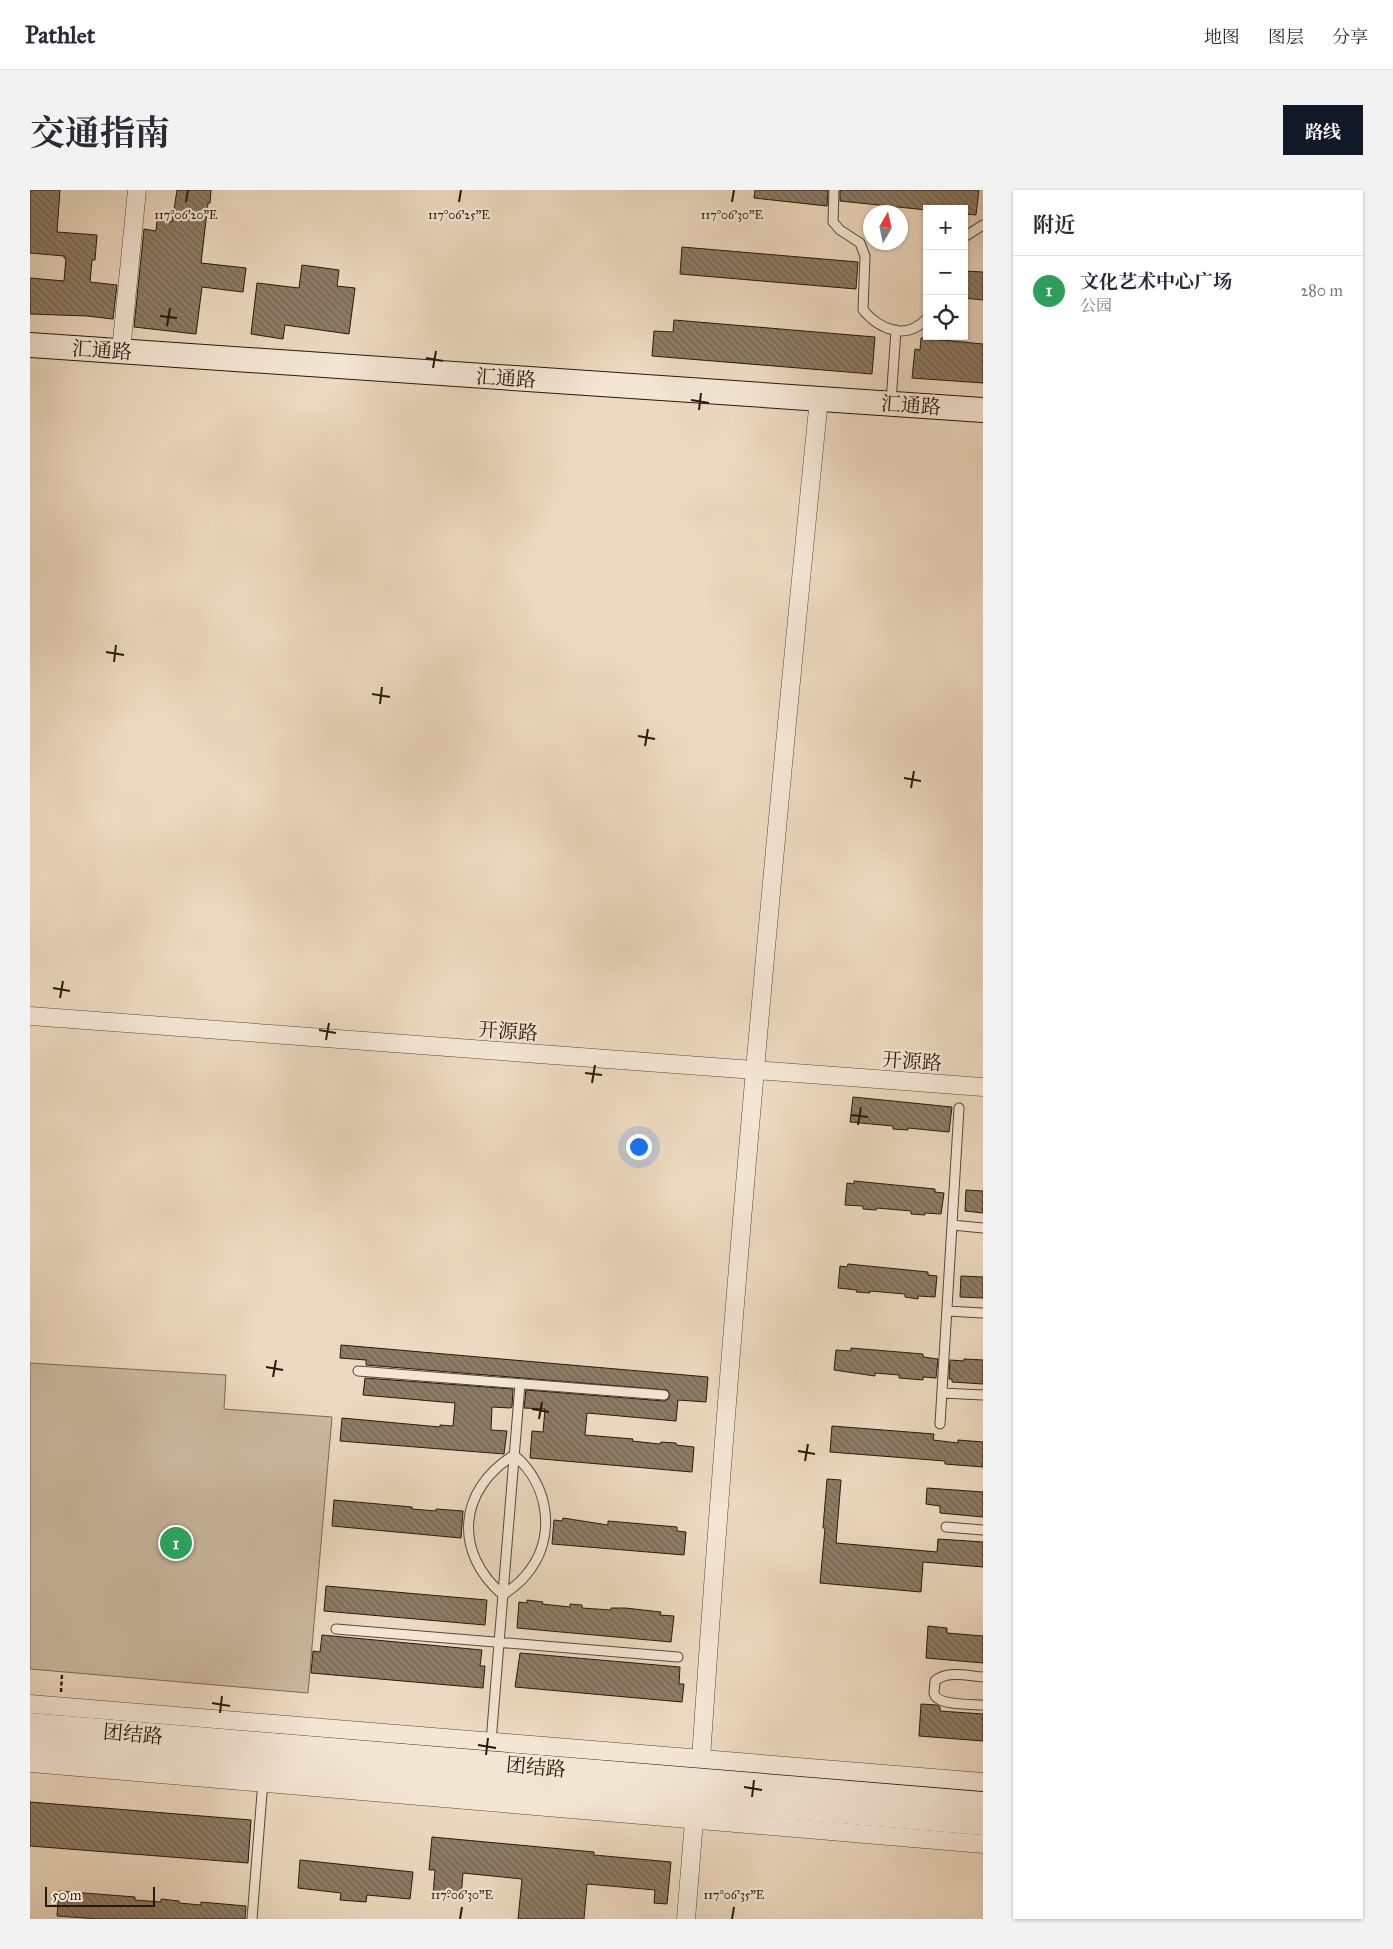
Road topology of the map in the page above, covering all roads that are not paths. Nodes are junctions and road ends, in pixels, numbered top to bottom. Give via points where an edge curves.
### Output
1 (137, 190) edge
2 (834, 190) edge
3 (983, 225) edge
4 (968, 234) edge
5 (923, 322) edge
6 (896, 330) junction
7 (30, 345) edge
8 (122, 351) junction
9 (819, 399) junction
10 (891, 404) junction
11 (983, 410) edge
12 (30, 1016) edge
13 (755, 1070) junction
14 (983, 1087) edge
15 (959, 1108) dead end
16 (952, 1225) junction
17 (983, 1228) edge
18 (947, 1311) junction
19 (983, 1313) edge
20 (358, 1371) dead end
21 (520, 1384) junction
22 (942, 1393) junction
23 (664, 1395) dead end
24 (983, 1395) edge
25 (940, 1424) dead end
26 (514, 1455) junction
27 (946, 1527) dead end
28 (983, 1530) edge
29 (503, 1596) junction
30 (336, 1629) dead end
31 (499, 1642) junction
32 (678, 1657) dead end
33 (983, 1677) edge
34 (30, 1704) edge
35 (983, 1705) edge
36 (30, 1725) edge
37 (491, 1742) junction
38 (30, 1744) edge
39 (701, 1759) junction
40 (30, 1763) edge
41 (263, 1774) junction
42 (983, 1782) edge
43 (983, 1804) edge
44 (695, 1810) junction
45 (983, 1823) edge
46 (983, 1844) edge
47 (252, 1919) edge
48 (686, 1919) edge

1 - 8 street
2 - 6 lane via 833,222 860,243 865,256 863,310 872,321
3 - 4 lane
5 - 6 lane via 911,330
6 - 10 lane
7 - 8 main road, 汇通路
8 - 9 main road, 汇通路
9 - 10 main road, 汇通路
9 - 13 street
10 - 11 main road, 汇通路
12 - 13 street, 开源路
13 - 14 street, 开源路
13 - 39 street via 718,1498
15 - 16 lane
16 - 17 lane
16 - 18 lane
18 - 19 lane
18 - 22 lane
20 - 21 lane
21 - 23 lane
21 - 26 lane
22 - 24 lane
22 - 25 lane
26 - 29 lane
26 - 29 lane via 535,1479 543,1498 546,1518 538,1558 526,1575
26 - 29 lane via 496,1468 481,1486 469,1522 470,1545 475,1560
27 - 28 lane
29 - 31 lane
30 - 31 lane
31 - 32 lane
31 - 37 lane
33 - 35 lane via 940,1677 935,1681 934,1694 946,1702
34 - 37 street
36 - 43 main road, 团结路
37 - 39 street
38 - 41 main road, 团结路
39 - 42 street
40 - 41 street
41 - 44 main road, 团结路
41 - 47 lane
44 - 45 main road, 团结路
44 - 46 street
44 - 48 street

